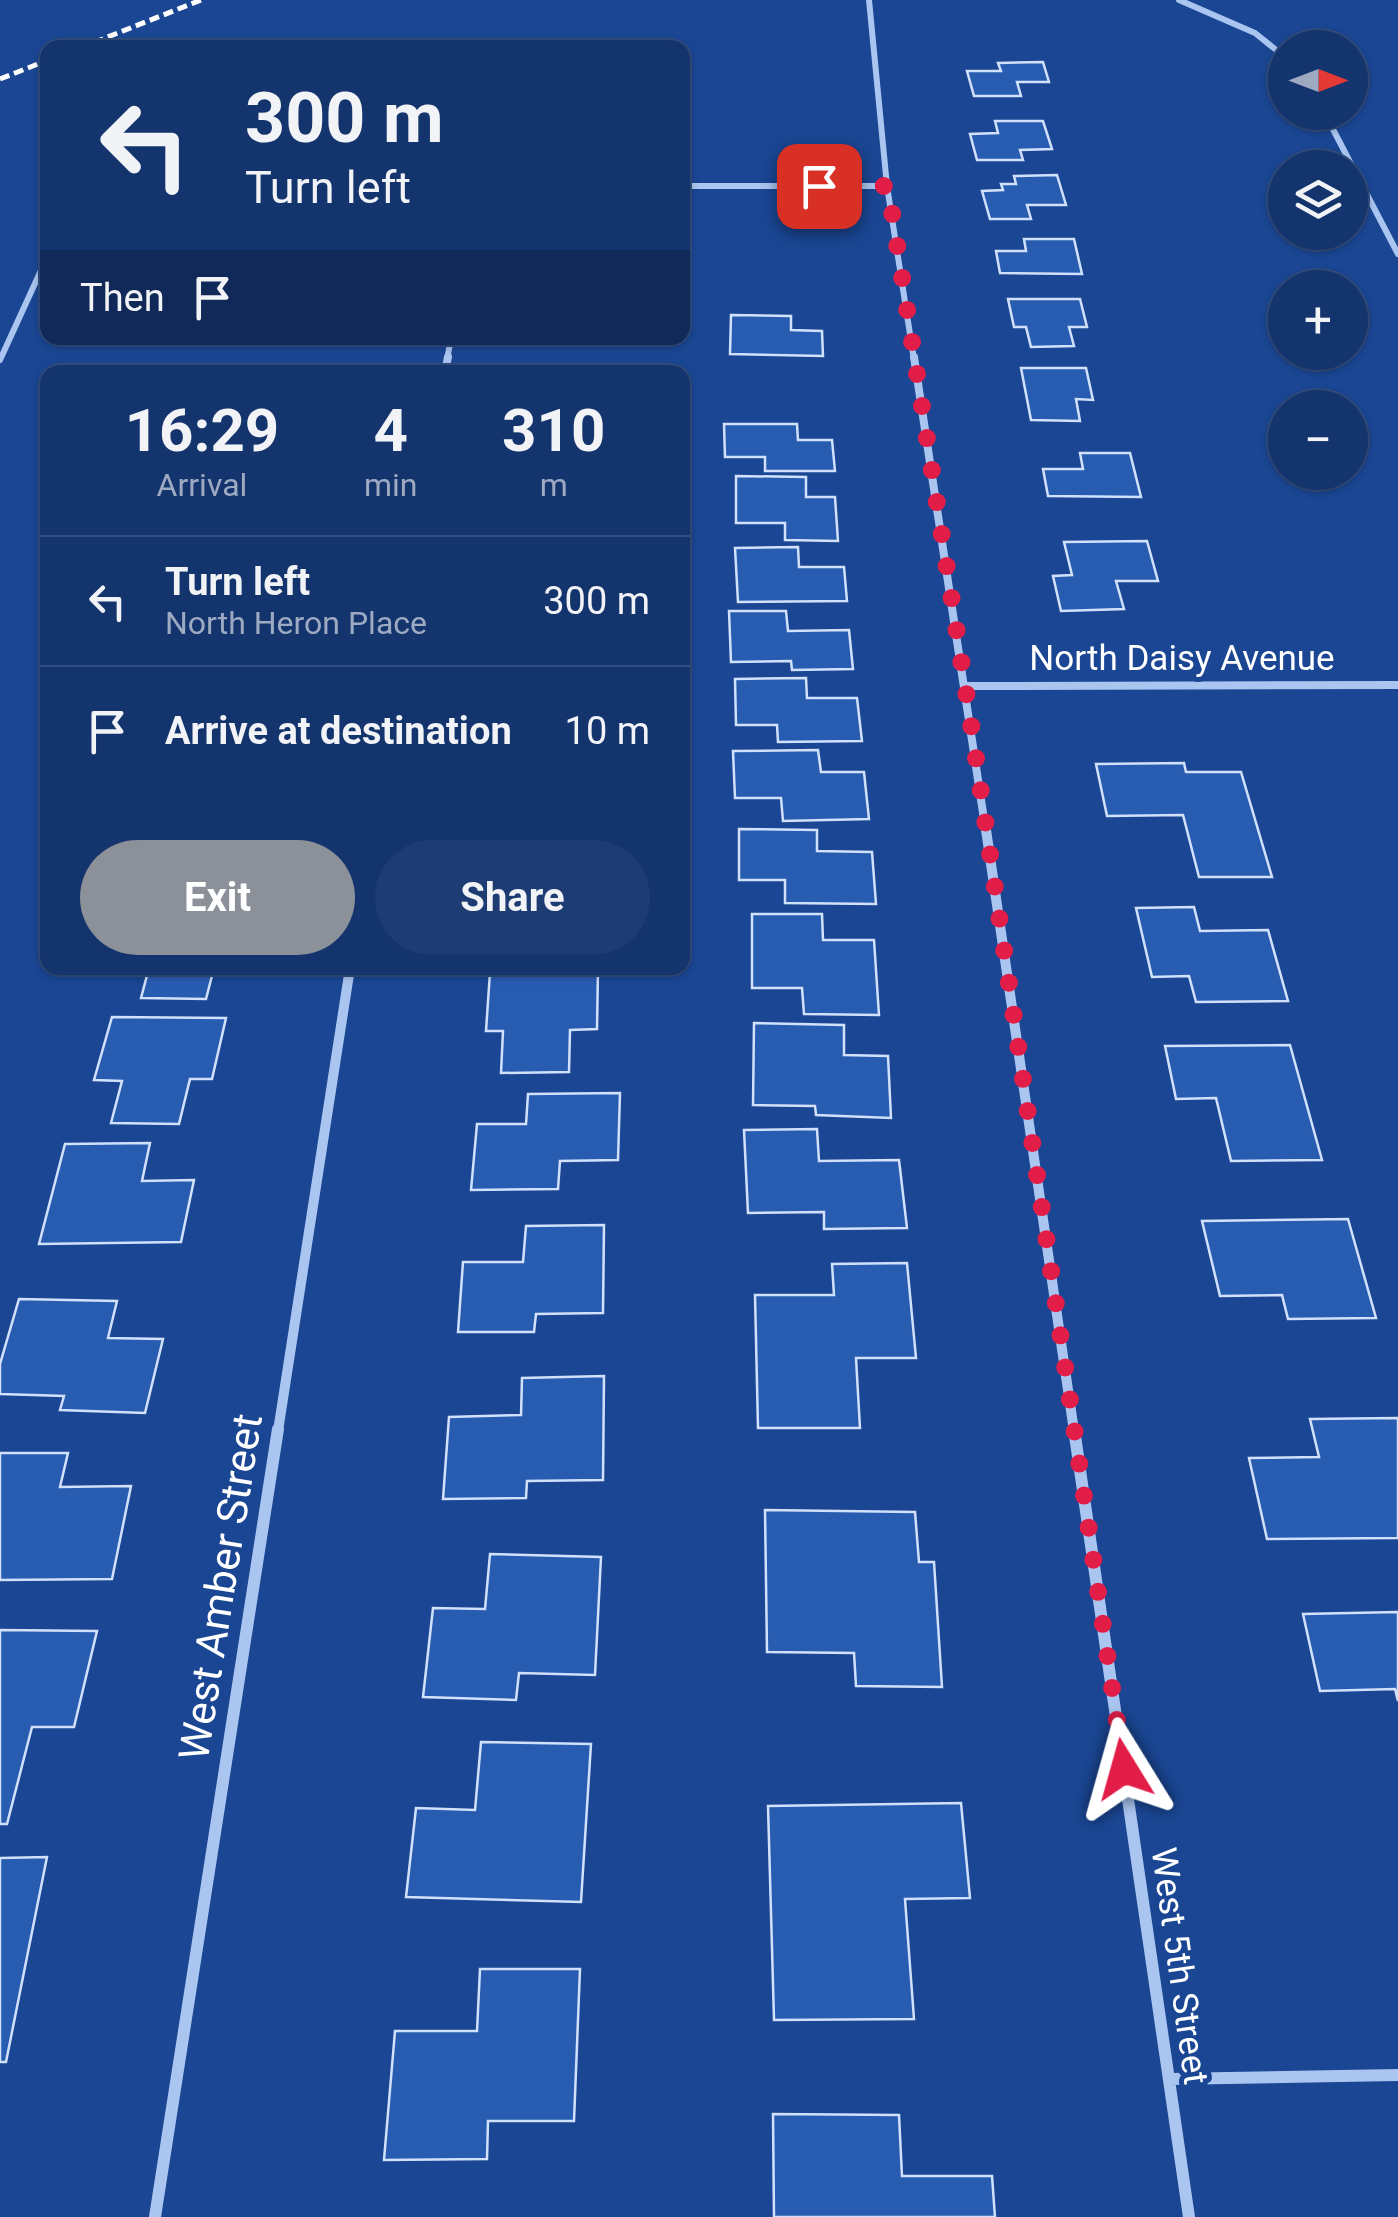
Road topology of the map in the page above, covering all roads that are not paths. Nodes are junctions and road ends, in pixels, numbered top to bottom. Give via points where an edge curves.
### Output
1 (869, 0) edge
2 (1179, 0) edge
3 (1268, 43) edge
4 (1333, 130) edge
5 (690, 186) edge
6 (888, 186) junction
7 (1398, 254) edge
8 (40, 272) edge
9 (0, 360) edge
10 (1398, 685) edge
11 (965, 686) junction
12 (349, 975) edge
13 (1398, 2075) edge
14 (1169, 2079) junction
15 (155, 2217) edge
16 (1189, 2217) edge

1 - 6 street, West 5th Street
2 - 3 street
4 - 7 street
5 - 6 street
6 - 11 street, West 5th Street
8 - 9 street
10 - 11 street, North Daisy Avenue
11 - 14 street, West 5th Street
12 - 15 street, West Amber Street
13 - 14 street
14 - 16 street, West 5th Street

